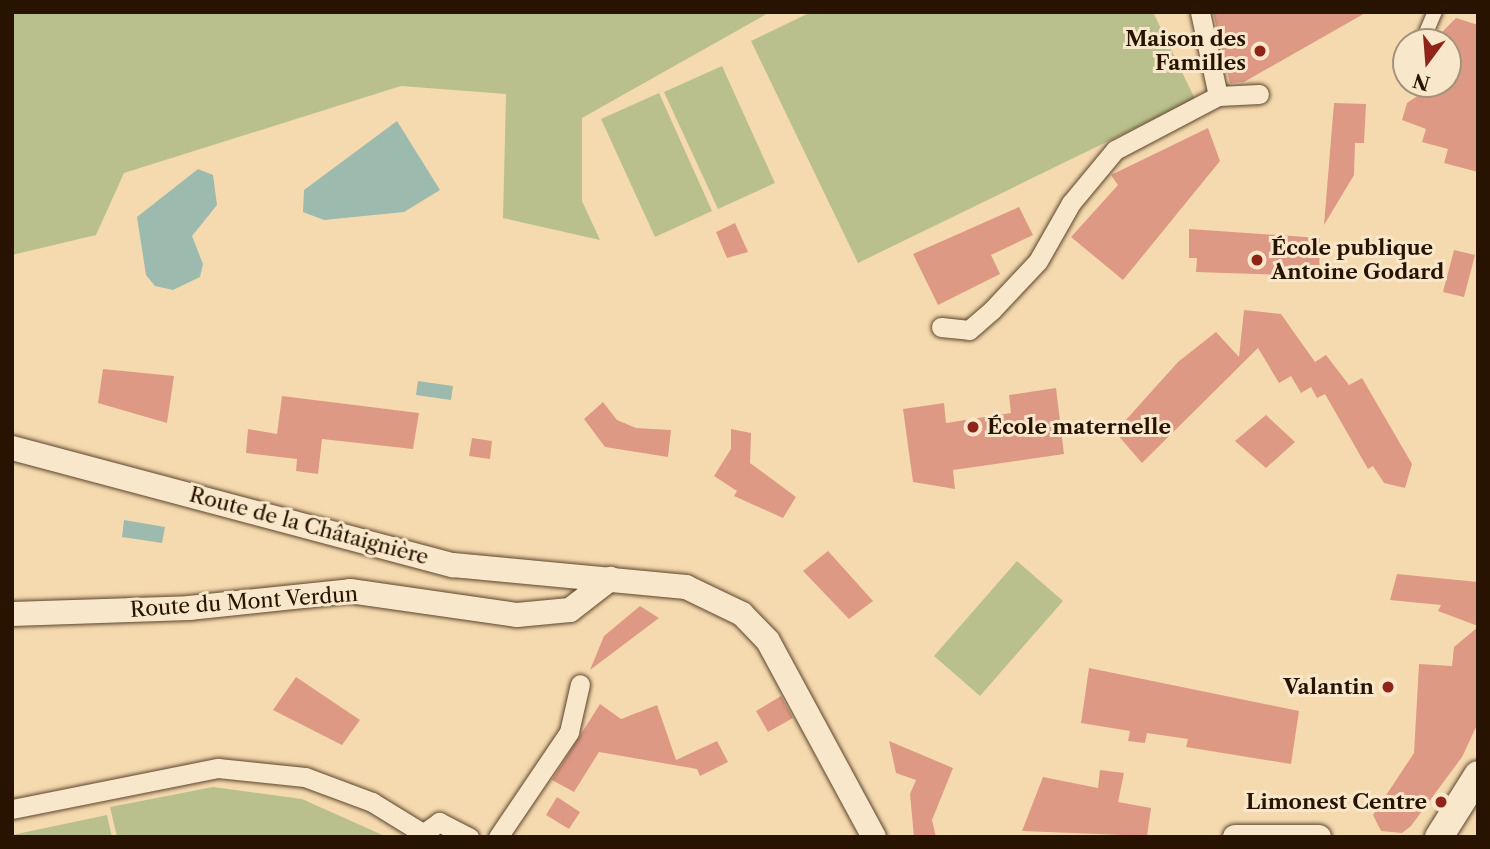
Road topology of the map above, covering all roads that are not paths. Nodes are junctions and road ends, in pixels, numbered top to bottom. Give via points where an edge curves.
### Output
1 (1200, 12) edge
2 (1259, 94) dead end
3 (1218, 96) junction
4 (941, 327) dead end
5 (12, 448) edge
6 (610, 579) junction
7 (12, 614) edge
8 (580, 684) dead end
9 (1478, 775) edge
10 (12, 809) edge
11 (426, 835) edge
12 (469, 837) edge
13 (498, 837) edge
14 (874, 837) edge
15 (1235, 837) edge
16 (1319, 837) edge
17 (1439, 837) edge

1 - 3 street
2 - 3 street
3 - 4 street via 1115,150 1071,202 1038,261 992,310 970,330
5 - 6 street, Route de la Châtaignière via 453,565
6 - 7 street, Route du Mont Verdun via 570,610 517,615 350,591 188,608
6 - 14 street via 686,587 741,614 768,641
8 - 13 street via 569,732
9 - 17 main road
10 - 11 street via 218,768 305,777 372,802
11 - 12 street via 439,822
15 - 16 street

